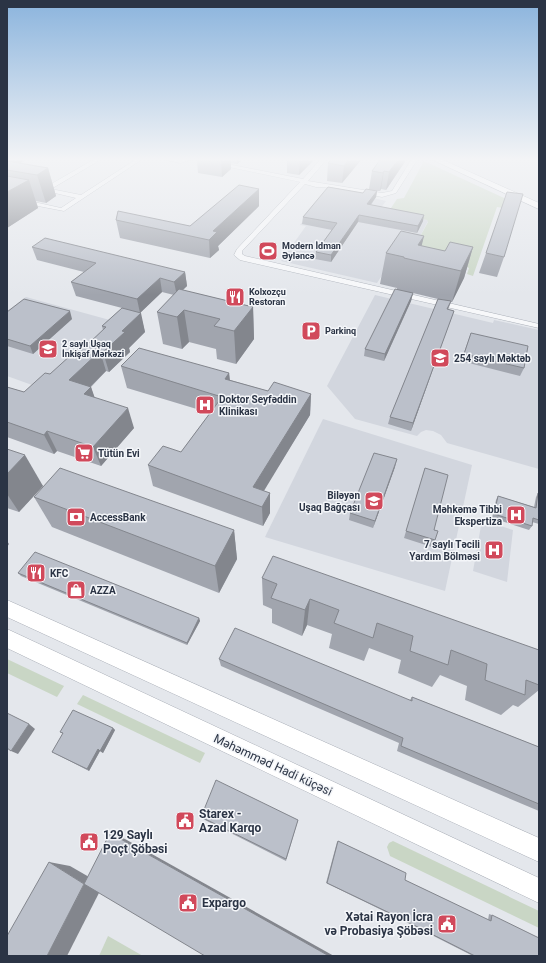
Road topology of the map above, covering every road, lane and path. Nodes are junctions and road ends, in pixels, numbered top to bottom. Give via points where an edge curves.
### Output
1 (39, 205) edge
2 (69, 205) edge
3 (283, 205) edge
4 (539, 326) edge
5 (7, 608) edge
6 (7, 638) edge
7 (539, 850) edge
8 (539, 891) edge

1 - 2 street via 62,210
3 - 4 street via 239,250 238,255
5 - 7 street
6 - 8 street, Məhəmməd Hadi küçəsi

